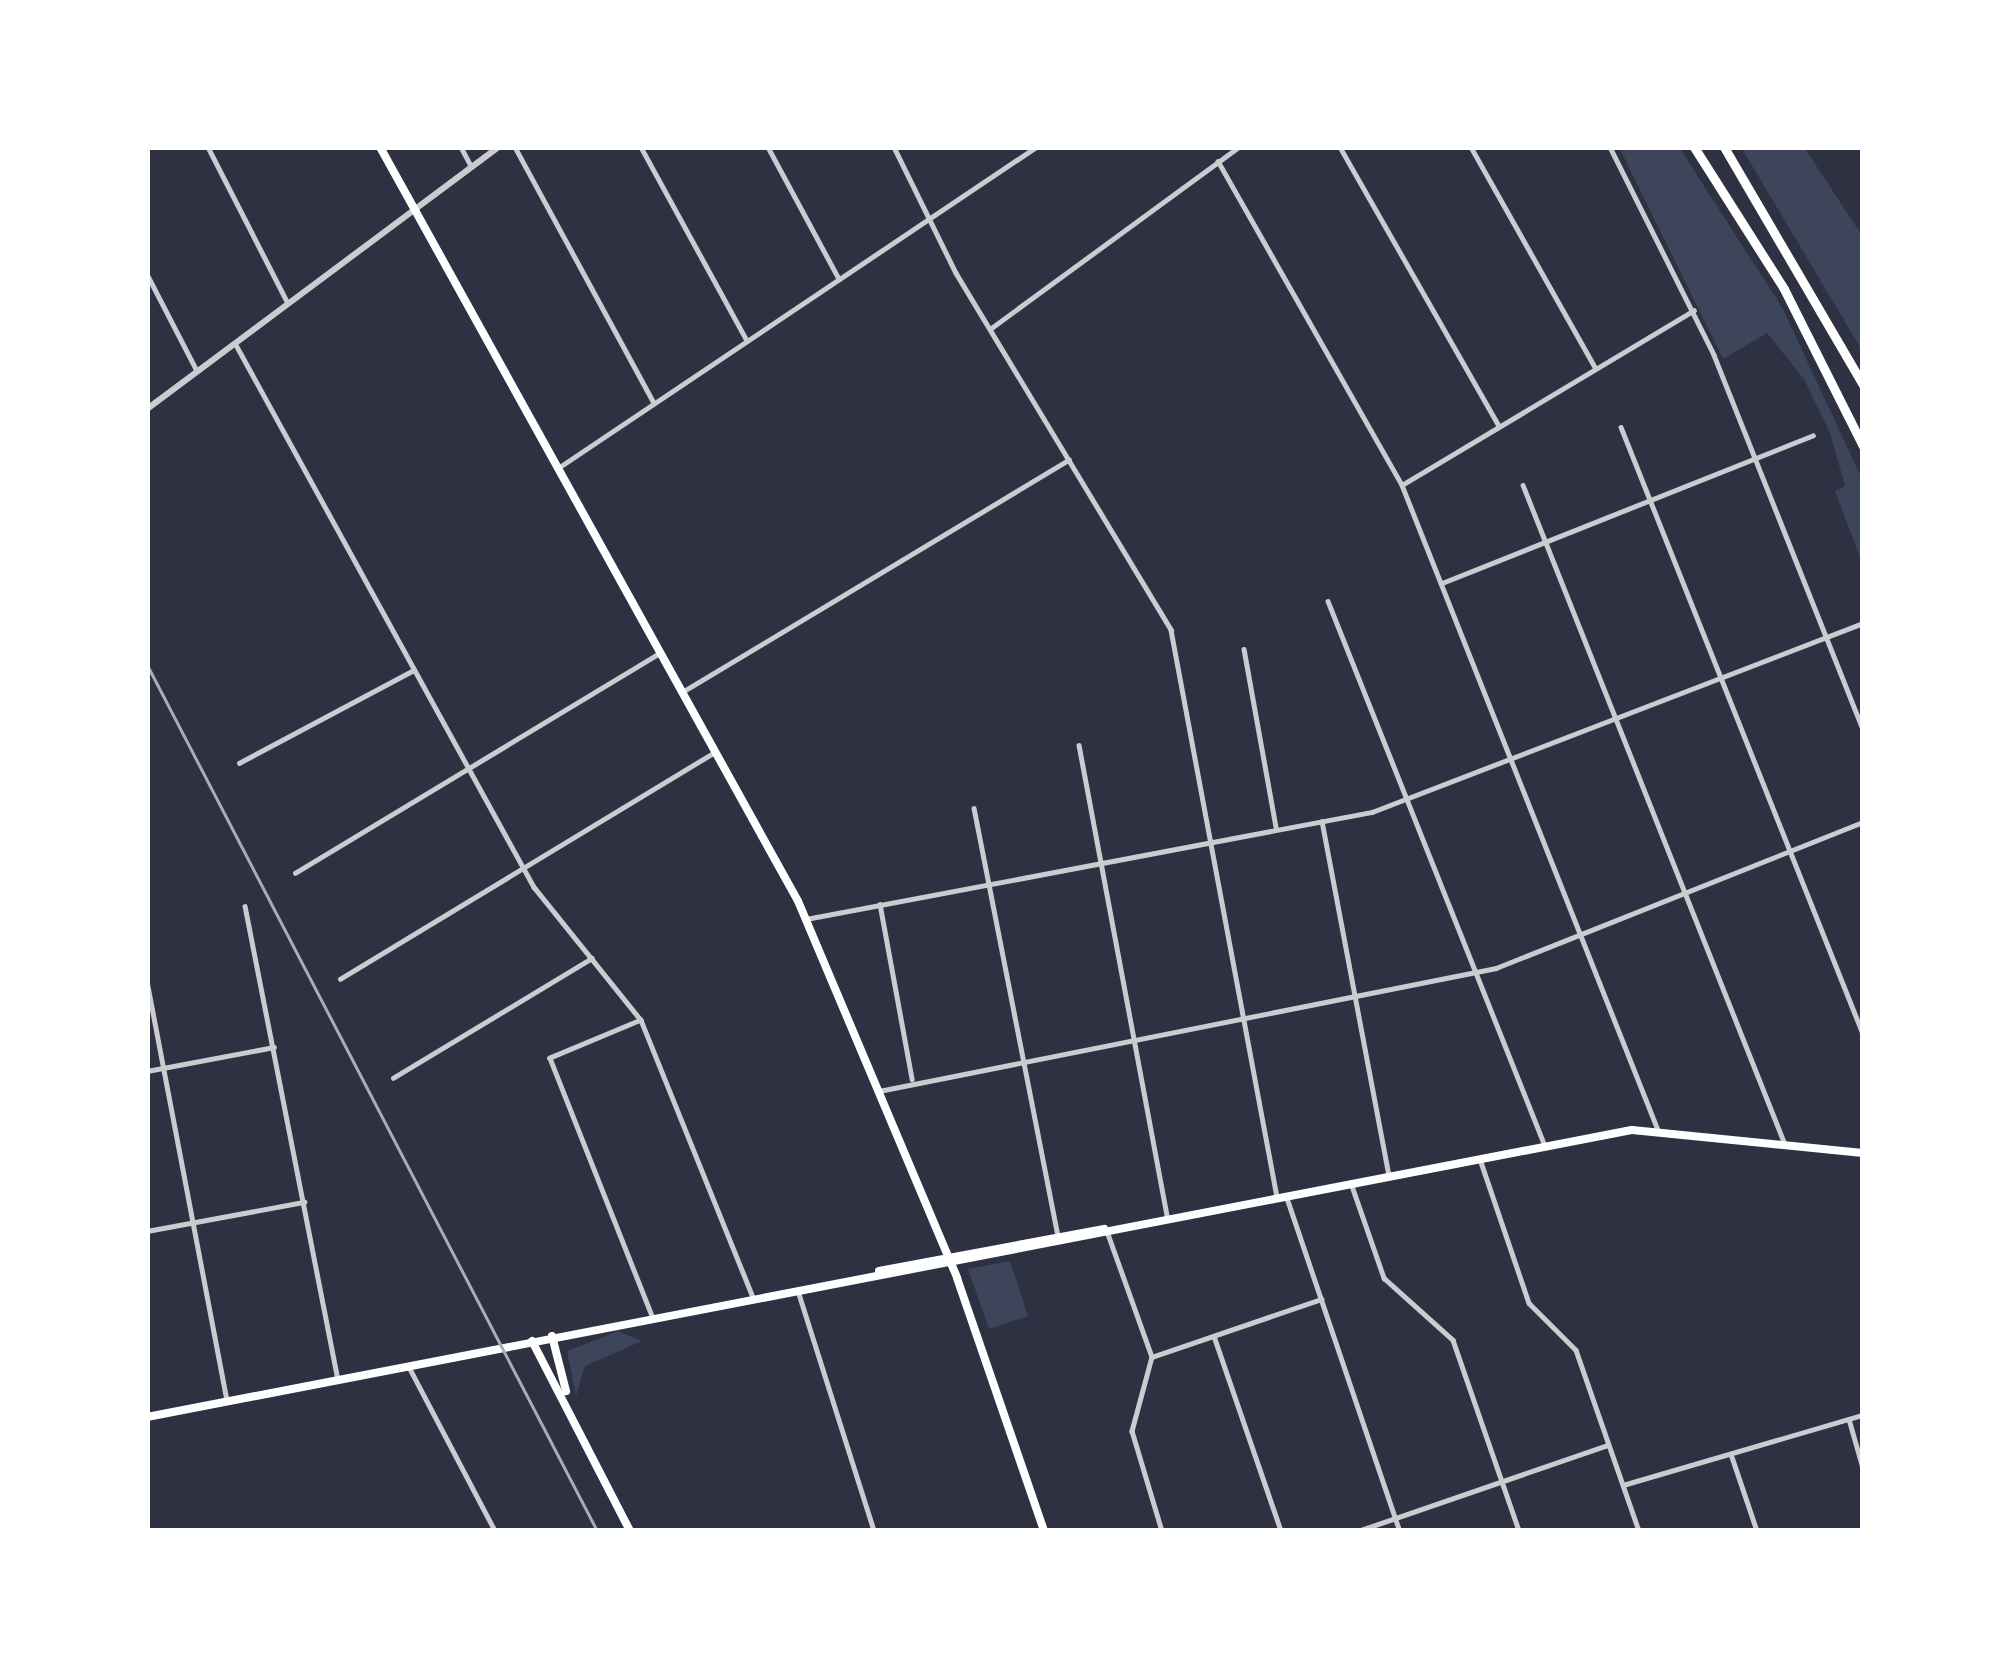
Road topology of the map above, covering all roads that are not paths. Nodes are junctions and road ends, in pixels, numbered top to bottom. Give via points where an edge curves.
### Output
1 (208, 147) edge
2 (380, 147) edge
3 (461, 147) edge
4 (497, 147) edge
5 (515, 147) edge
6 (641, 147) edge
7 (768, 147) edge
8 (894, 147) edge
9 (1020, 147) edge
10 (1036, 147) edge
11 (1239, 147) edge
12 (1340, 147) edge
13 (1471, 147) edge
14 (1610, 147) edge
15 (1694, 147) edge
16 (1724, 147) edge
17 (1024, 155) junction
18 (1218, 161) junction
19 (471, 166) junction
20 (418, 206) junction
21 (931, 218) junction
22 (147, 274) edge
23 (839, 279) junction
24 (288, 303) junction
25 (1694, 310) junction
26 (990, 328) junction
27 (747, 340) junction
28 (235, 343) junction
29 (1596, 368) junction
30 (197, 371) junction
31 (1863, 385) edge
32 (654, 403) junction
33 (147, 409) edge
34 (1499, 426) junction
35 (1621, 427) dead end
36 (1813, 435) dead end
37 (1863, 446) edge
38 (1755, 458) junction
39 (1069, 460) junction
40 (561, 466) junction
41 (1402, 485) junction
42 (1523, 485) dead end
43 (1650, 500) junction
44 (1546, 541) junction
45 (1442, 583) junction
46 (1328, 601) dead end
47 (1863, 623) edge
48 (1827, 638) junction
49 (1244, 649) dead end
50 (662, 652) junction
51 (413, 670) junction
52 (1722, 680) junction
53 (684, 691) junction
54 (1618, 721) junction
55 (1863, 730) edge
56 (1079, 745) dead end
57 (716, 751) junction
58 (1513, 762) junction
59 (239, 763) dead end
60 (468, 770) junction
61 (1407, 801) junction
62 (974, 808) dead end
63 (1322, 821) junction
64 (1863, 822) edge
65 (1277, 829) junction
66 (1211, 842) junction
67 (1790, 851) junction
68 (1100, 862) junction
69 (524, 868) junction
70 (296, 873) dead end
71 (990, 883) junction
72 (1686, 893) junction
73 (880, 904) junction
74 (245, 906) dead end
75 (806, 919) junction
76 (1581, 934) junction
77 (592, 958) junction
78 (1475, 972) junction
79 (340, 979) dead end
80 (147, 981) edge
81 (1355, 998) junction
82 (1244, 1018) junction
83 (641, 1020) junction
84 (1863, 1034) edge
85 (1134, 1039) junction
86 (274, 1046) junction
87 (1024, 1060) junction
88 (164, 1068) junction
89 (147, 1071) edge
90 (392, 1078) dead end
91 (912, 1079) junction
92 (879, 1091) junction
93 (1658, 1130) junction
94 (1784, 1142) junction
95 (1545, 1146) junction
96 (1863, 1153) edge
97 (1480, 1159) junction
98 (1389, 1175) junction
99 (1351, 1183) junction
100 (1281, 1196) junction
101 (304, 1202) junction
102 (1167, 1217) junction
103 (193, 1222) junction
104 (1106, 1230) junction
105 (147, 1231) edge
106 (1057, 1231) junction
107 (1059, 1244) junction
108 (946, 1253) junction
109 (951, 1264) junction
110 (873, 1274) junction
111 (798, 1289) junction
112 (753, 1297) junction
113 (1321, 1299) junction
114 (653, 1318) junction
115 (552, 1336) junction
116 (1214, 1336) junction
117 (531, 1341) junction
118 (1152, 1357) junction
119 (408, 1365) junction
120 (338, 1380) junction
121 (227, 1401) junction
122 (570, 1403) junction
123 (1863, 1415) edge
124 (147, 1417) edge
125 (1849, 1419) junction
126 (1609, 1445) junction
127 (1731, 1454) junction
128 (1863, 1468) edge
129 (1502, 1481) junction
130 (1623, 1485) junction
131 (1396, 1518) junction
132 (495, 1531) edge
133 (630, 1531) edge
134 (874, 1531) edge
135 (1043, 1531) edge
136 (1162, 1531) edge
137 (1281, 1531) edge
138 (1358, 1531) edge
139 (1400, 1531) edge
140 (1519, 1531) edge
141 (1639, 1531) edge
142 (1757, 1531) edge

1 - 24 street
2 - 20 main road
3 - 19 street
4 - 19 street
5 - 32 street
6 - 27 street
7 - 23 street
8 - 21 street
9 - 17 street
10 - 17 street
11 - 18 street
12 - 34 street
13 - 29 street
14 - 25 street
15 - 37 highway via 1784,289
16 - 31 highway
17 - 21 street
18 - 26 street
18 - 41 street
19 - 20 street
20 - 24 street
20 - 40 main road
21 - 23 street
21 - 26 street
22 - 30 street
23 - 27 street
24 - 28 street
25 - 29 street
25 - 38 street
26 - 39 street
27 - 32 street
28 - 30 street
28 - 51 street
29 - 34 street
30 - 33 street
32 - 40 street
34 - 41 street
35 - 43 street
36 - 38 street
38 - 43 street
38 - 48 street
39 - 53 street
39 - 66 street via 1171,630
40 - 50 main road
41 - 45 street
42 - 44 street
43 - 44 street
43 - 52 street
44 - 45 street
44 - 54 street
45 - 58 street
46 - 61 street
47 - 48 street
48 - 52 street
48 - 55 street
49 - 65 street
50 - 53 main road
50 - 60 street
51 - 59 street
51 - 60 street
52 - 54 street
52 - 67 street
53 - 57 main road
54 - 58 street
54 - 72 street
56 - 68 street
57 - 69 street
57 - 75 main road
58 - 61 street
58 - 76 street
60 - 69 street
60 - 70 street
61 - 63 street
61 - 78 street
62 - 71 street
63 - 65 street
63 - 81 street
64 - 67 street
65 - 66 street
66 - 68 street
66 - 82 street
67 - 72 street
67 - 84 street
68 - 71 street
68 - 85 street
69 - 77 street
69 - 79 street
71 - 73 street
71 - 87 street
72 - 76 street
72 - 94 street
73 - 75 street
73 - 91 street
74 - 86 street
75 - 92 main road
76 - 78 street
76 - 93 street
77 - 83 street
77 - 90 street
78 - 81 street
78 - 95 street
80 - 88 street
81 - 82 street
81 - 98 street
82 - 85 street
82 - 100 street
83 - 112 street
83 - 114 street via 550,1058
85 - 87 street
85 - 102 street
86 - 88 street
86 - 101 street
87 - 91 street
87 - 106 street
88 - 89 street
88 - 103 street
91 - 92 street
92 - 108 main road
93 - 94 main road
93 - 95 main road
94 - 96 main road
95 - 97 main road
97 - 98 main road
97 - 126 street via 1529,1303 1576,1350
98 - 99 main road
99 - 100 main road
99 - 129 street via 1384,1278 1454,1340
100 - 102 main road
100 - 113 street
101 - 103 street
101 - 120 street
102 - 104 main road
103 - 105 street
103 - 121 street
104 - 106 main road
104 - 107 main road
104 - 118 street
106 - 107 street
106 - 108 main road
107 - 109 main road
108 - 109 main road
108 - 110 main road
109 - 110 main road
109 - 135 main road
110 - 111 main road
111 - 112 main road
111 - 134 street
112 - 114 main road
113 - 116 street
113 - 131 street
114 - 115 main road
115 - 117 main road
115 - 122 main road
116 - 118 street
116 - 137 street
117 - 119 main road
117 - 122 main road
118 - 136 street via 1132,1431
119 - 120 main road
119 - 132 street
120 - 121 main road
121 - 124 main road
122 - 133 main road
123 - 125 street
125 - 127 street
125 - 128 street
126 - 129 street
126 - 130 street
127 - 130 street
127 - 142 street
129 - 131 street
129 - 140 street
130 - 141 street
131 - 138 street
131 - 139 street

